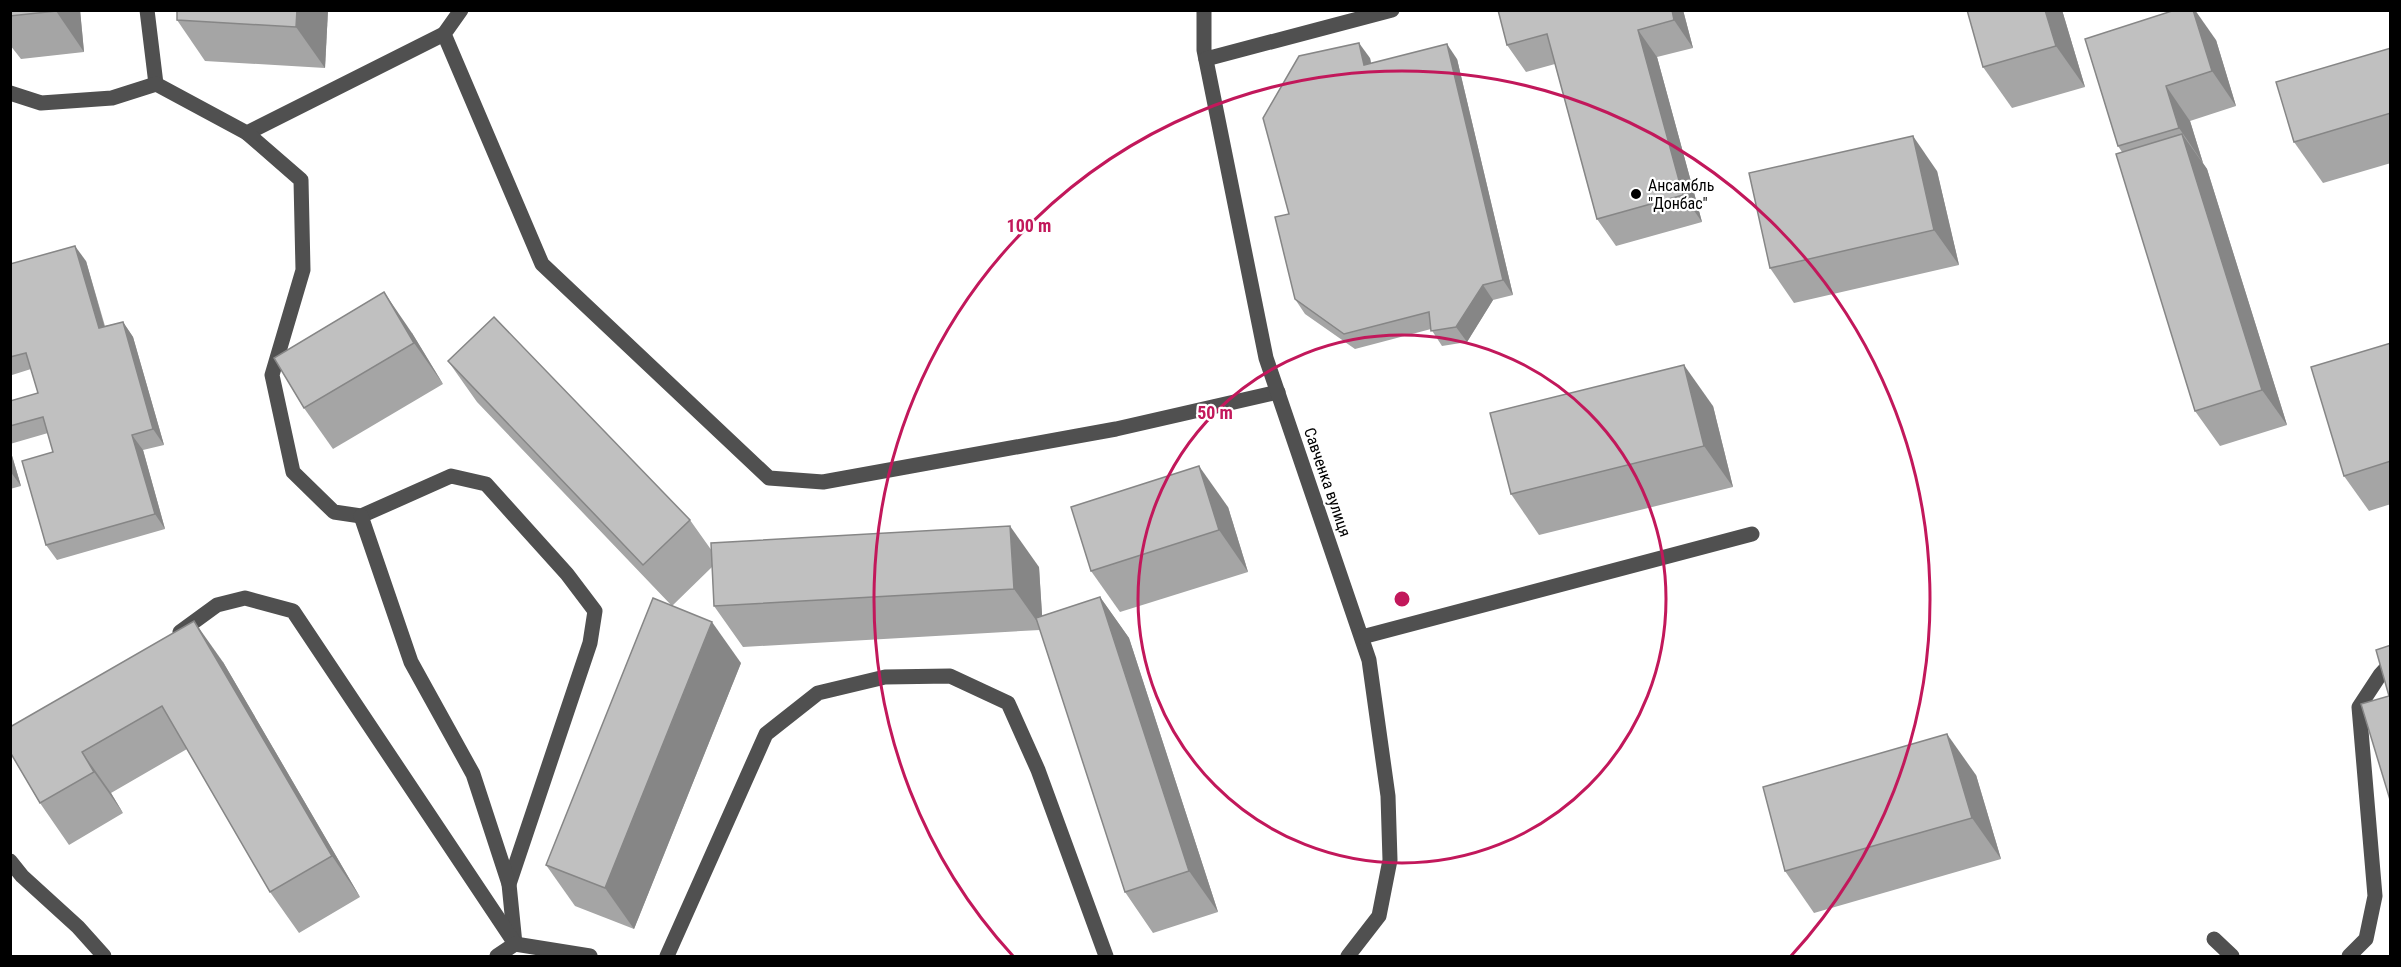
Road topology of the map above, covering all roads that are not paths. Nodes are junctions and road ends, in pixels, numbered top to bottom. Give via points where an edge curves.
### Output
1 (147, 10) edge
2 (461, 10) edge
3 (1204, 10) edge
4 (1392, 10) edge
5 (444, 34) junction
6 (1206, 59) junction
7 (156, 84) junction
8 (10, 93) edge
9 (247, 133) junction
10 (1278, 392) junction
11 (361, 516) junction
12 (1752, 534) dead end
13 (1362, 637) junction
14 (170, 639) edge
15 (2391, 664) edge
16 (10, 861) edge
17 (509, 884) junction
18 (2214, 939) dead end
19 (515, 944) junction
20 (105, 957) edge
21 (497, 957) edge
22 (590, 957) edge
23 (668, 957) edge
24 (1106, 957) edge
25 (1348, 957) edge
26 (2232, 957) edge
27 (2349, 957) edge

1 - 7 street
2 - 5 street
3 - 6 street, Савченка вулиця
4 - 6 street
5 - 9 street
5 - 10 street via 542,264 769,478 823,482 1116,429
6 - 10 street, Савченка вулиця via 1266,358
7 - 8 street via 112,98 41,103
7 - 9 street
9 - 11 street via 301,180 303,270 272,375 293,472 334,512
10 - 13 street, Савченка вулиця
11 - 17 street via 411,662 473,774
11 - 17 street via 452,476 486,484 595,611 590,643
12 - 13 street
13 - 25 street, Савченка вулиця via 1369,660 1388,796 1390,860 1379,916
14 - 19 street via 217,605 245,598 293,612
15 - 27 street via 2359,707 2375,896 2366,939
16 - 20 street
17 - 19 street
18 - 26 street
19 - 21 street
19 - 22 street
23 - 24 street via 766,734 818,693 885,677 950,676 1008,703 1038,770

